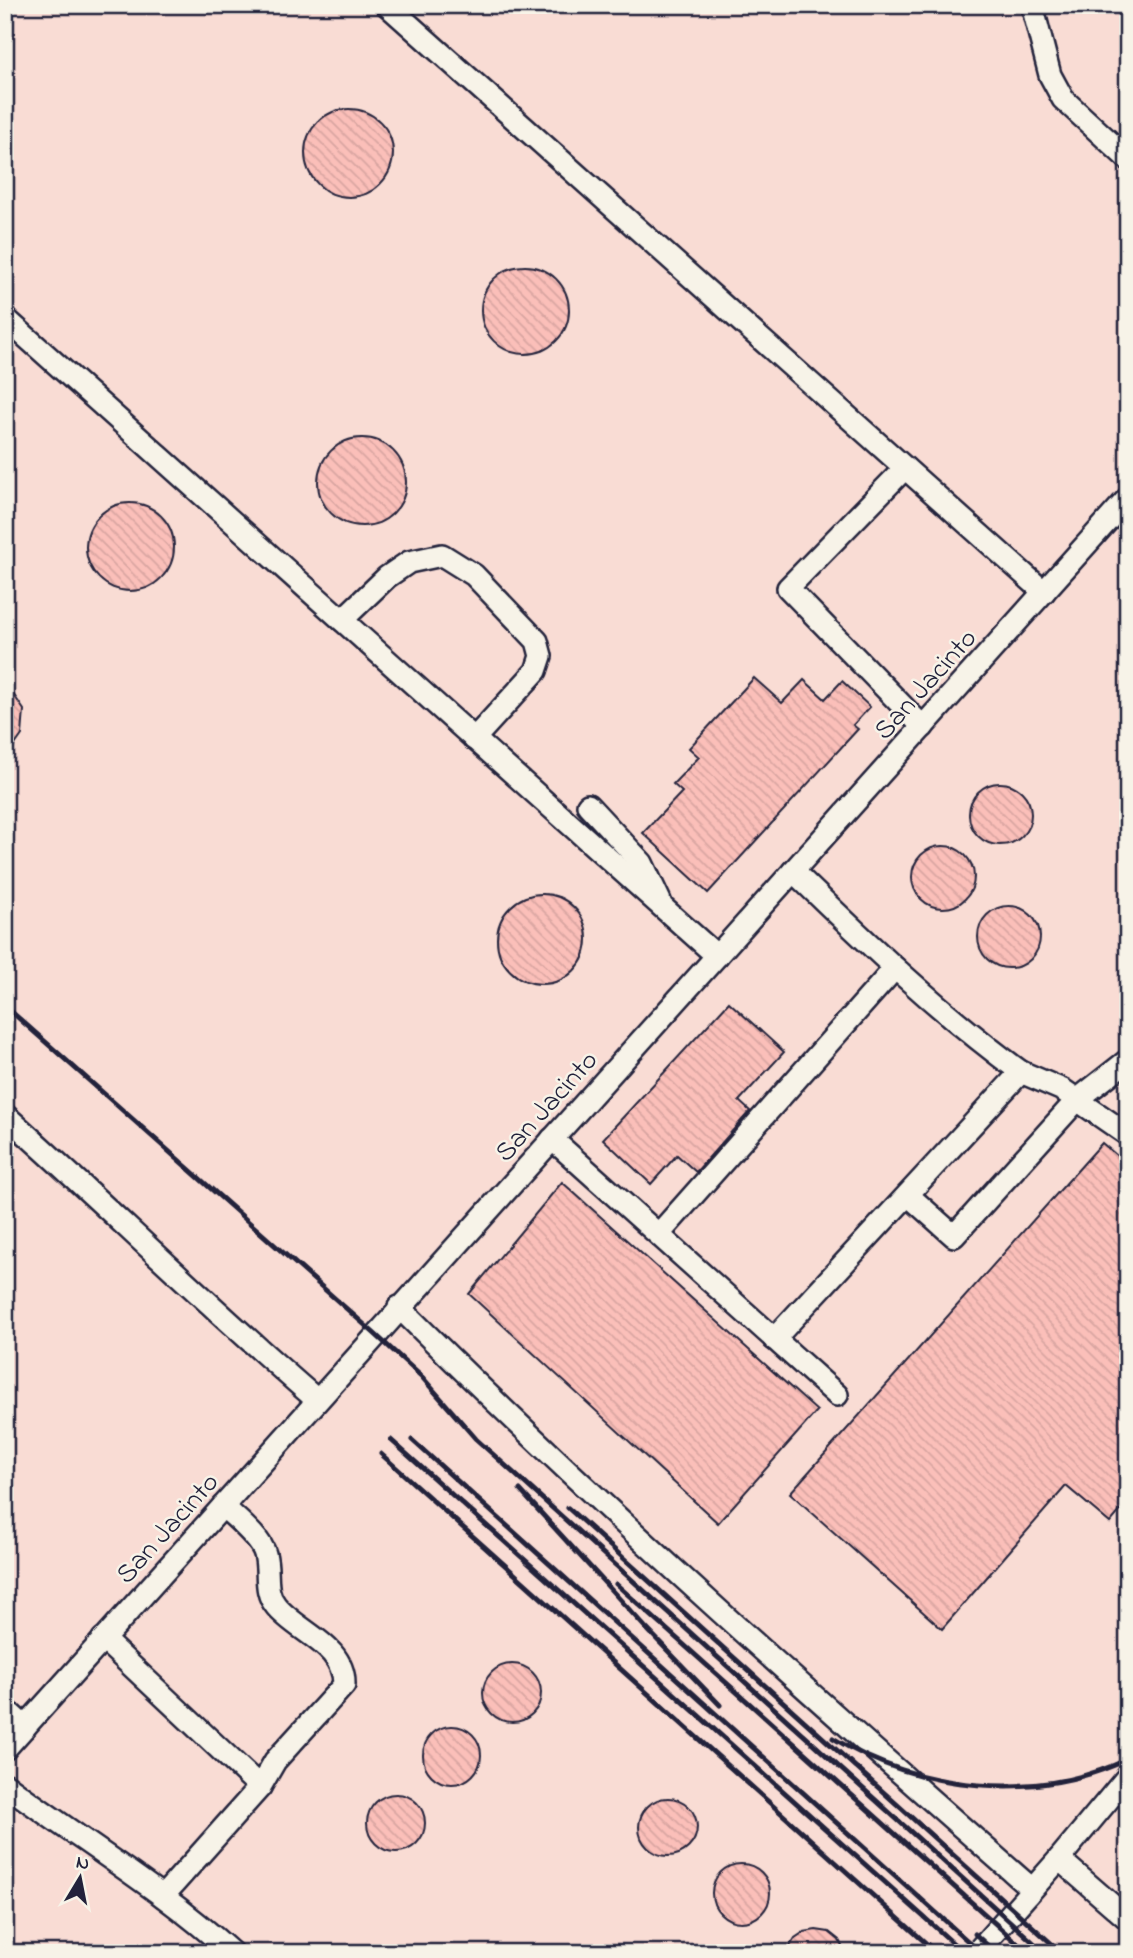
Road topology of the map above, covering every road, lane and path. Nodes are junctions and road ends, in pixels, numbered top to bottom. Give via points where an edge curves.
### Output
1 (387, 5) edge
2 (1032, 5) edge
3 (1128, 159) edge
4 (5, 318) edge
5 (905, 468) junction
6 (1128, 498) edge
7 (1044, 592) junction
8 (342, 620) junction
9 (923, 727) junction
10 (474, 739) junction
11 (588, 805) dead end
12 (793, 871) junction
13 (664, 909) junction
14 (717, 956) junction
15 (895, 968) junction
16 (1128, 1060) edge
17 (1021, 1072) junction
18 (1077, 1100) junction
19 (5, 1115) edge
20 (1128, 1135) edge
21 (552, 1139) junction
22 (908, 1195) junction
23 (659, 1234) junction
24 (399, 1307) junction
25 (774, 1339) junction
26 (837, 1395) dead end
27 (317, 1400) junction
28 (223, 1506) junction
29 (103, 1639) junction
30 (5, 1709) edge
31 (25, 1727) junction
32 (5, 1749) edge
33 (1128, 1776) edge
34 (5, 1784) edge
35 (260, 1787) junction
36 (1059, 1859) junction
37 (1032, 1889) junction
38 (163, 1896) junction
39 (1128, 1919) edge
40 (232, 1953) edge
41 (976, 1953) edge

1 - 5 street
2 - 3 street via 1050,75 1063,99
4 - 8 street
5 - 7 street
5 - 9 street via 788,588
6 - 7 street, San Jacinto
7 - 9 street, San Jacinto
8 - 10 street
8 - 10 street via 409,562 442,555 474,575 537,641 541,656 536,671
9 - 12 street, San Jacinto
10 - 13 street
11 - 13 street via 642,863
12 - 14 street, San Jacinto
12 - 15 street
13 - 14 street
14 - 21 street, San Jacinto
15 - 17 street
15 - 23 street
16 - 18 street
17 - 18 street
17 - 22 street
18 - 20 street
18 - 22 street via 954,1236
19 - 27 street
21 - 23 street
21 - 24 street, San Jacinto
22 - 25 street
23 - 25 street
24 - 27 street, San Jacinto
24 - 37 street via 509,1418
25 - 26 street
27 - 28 street, San Jacinto
28 - 29 street, San Jacinto
28 - 35 street via 262,1546 268,1590 277,1608 330,1650 344,1679 344,1685 275,1761
29 - 31 street, San Jacinto
29 - 35 street
30 - 31 street
31 - 32 street, San Jacinto
33 - 36 street
34 - 38 street
35 - 38 street
36 - 37 street
36 - 39 street
37 - 41 street
38 - 40 street

